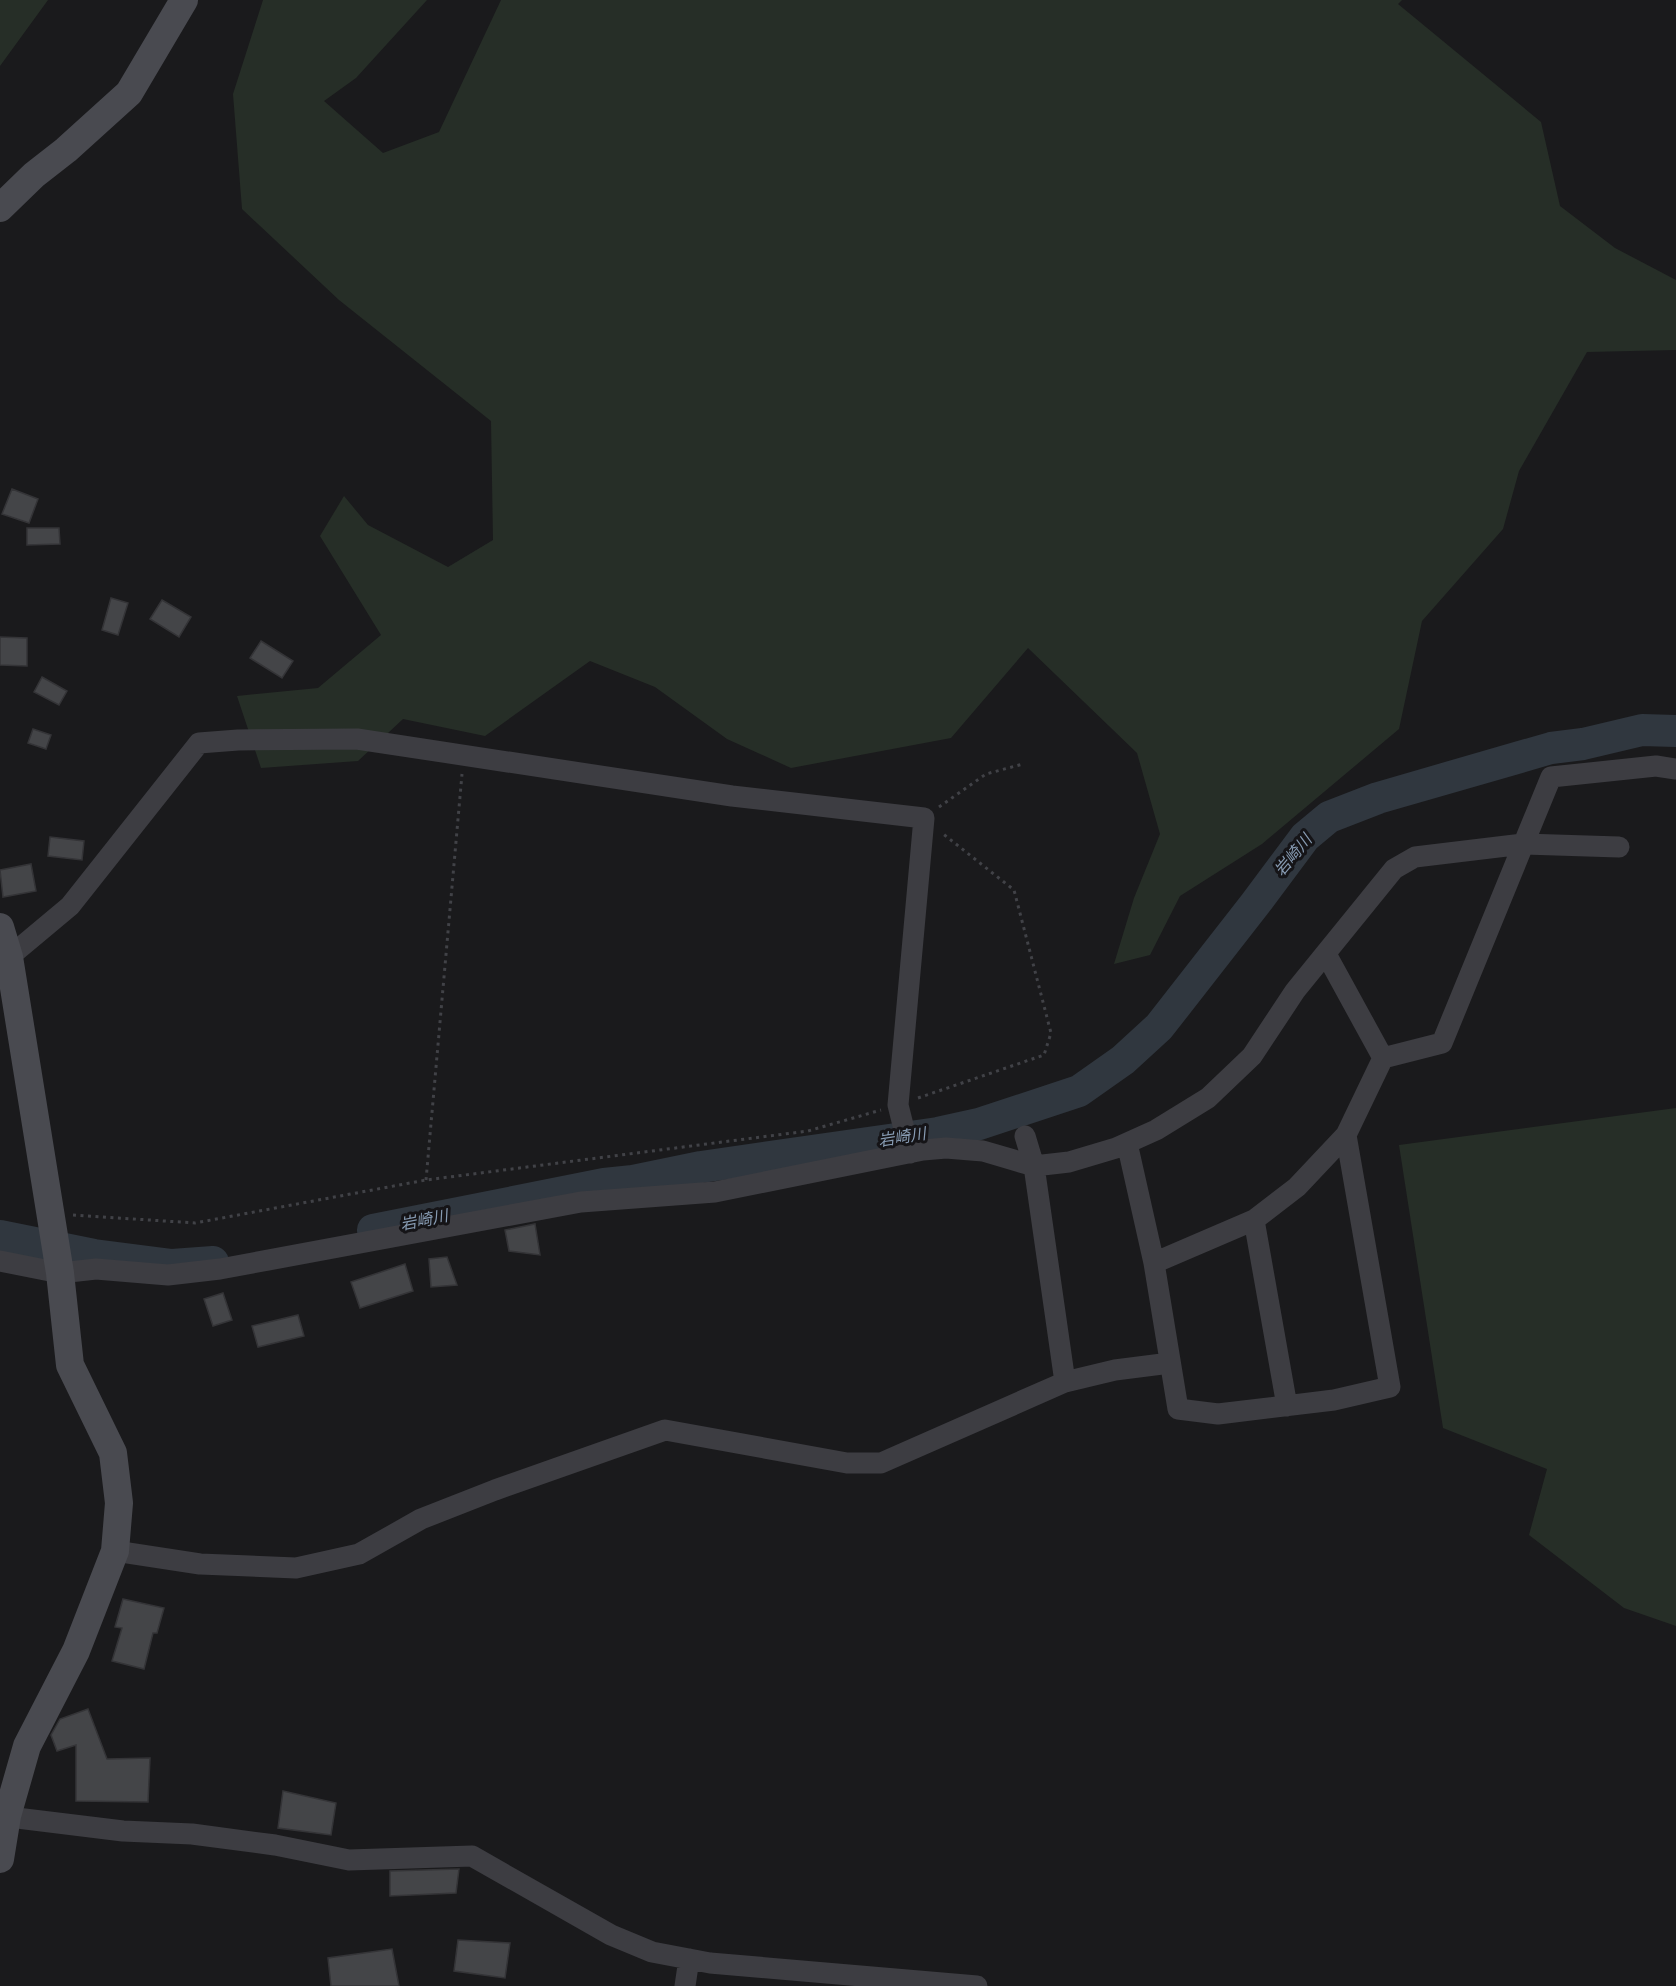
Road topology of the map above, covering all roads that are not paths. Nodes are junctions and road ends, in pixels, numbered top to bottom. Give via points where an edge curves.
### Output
1 (184, 0) edge
2 (0, 208) edge
3 (1676, 769) edge
4 (1523, 844) junction
5 (1619, 847) dead end
6 (0, 927) edge
7 (1326, 954) junction
8 (9, 957) junction
9 (1383, 1058) junction
10 (1346, 1135) junction
11 (1025, 1136) dead end
12 (1127, 1143) junction
13 (910, 1153) junction
14 (1034, 1166) junction
15 (1254, 1221) junction
16 (0, 1261) edge
17 (1154, 1263) junction
18 (59, 1267) junction
19 (1170, 1363) junction
20 (1065, 1382) junction
21 (1287, 1406) junction
22 (115, 1551) junction
23 (3, 1816) edge
24 (0, 1859) edge
25 (689, 1959) junction
26 (685, 1986) edge
27 (977, 1986) edge

1 - 2 street via 129,93
3 - 4 street via 1656,766 1551,777
4 - 5 street
4 - 7 street via 1415,856 1394,869
4 - 9 street via 1442,1043
6 - 8 street
7 - 9 street
7 - 12 street via 1295,991 1252,1056 1208,1098
8 - 13 street via 70,906 199,743 357,739 732,796 924,818 898,1105
8 - 18 street
9 - 10 street
10 - 15 street via 1298,1186
10 - 21 street via 1390,1387
11 - 14 street
12 - 14 street via 1069,1162
12 - 17 street
13 - 14 street via 946,1148 982,1151
13 - 18 street via 715,1192 581,1202 220,1269 168,1275
14 - 20 street
15 - 17 street
15 - 21 street
16 - 18 street
17 - 19 street
18 - 22 street via 70,1365 112,1453 119,1503
19 - 20 street
19 - 21 street via 1178,1409 1218,1414
20 - 22 street via 881,1463 847,1463 665,1430 421,1519 359,1554 296,1568 200,1564
22 - 23 street via 76,1651 27,1746
23 - 24 street
23 - 25 street via 123,1831 192,1834 349,1860 472,1856 611,1935 652,1952
25 - 26 street
25 - 27 street

